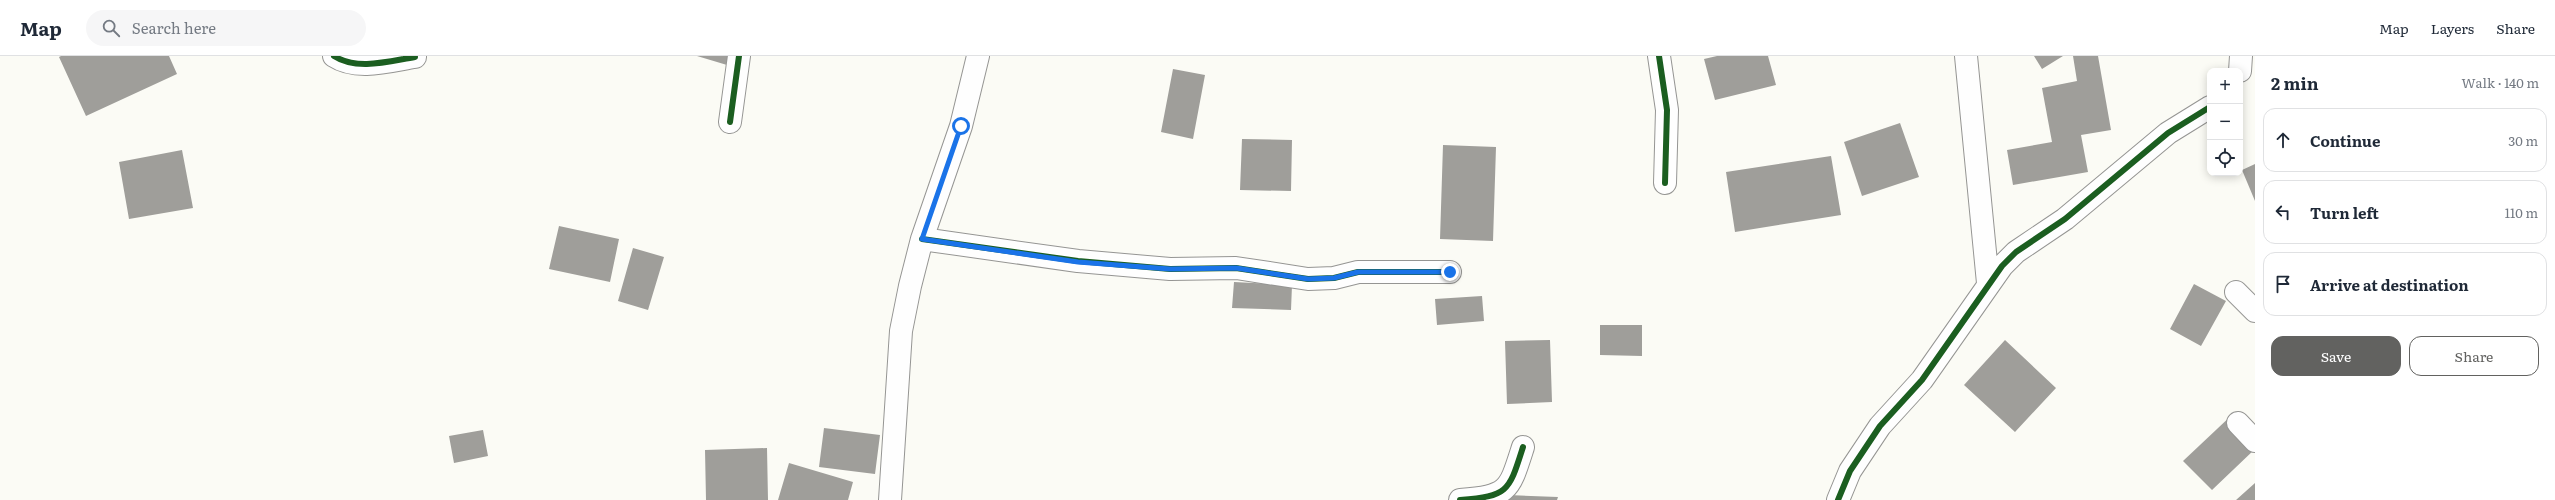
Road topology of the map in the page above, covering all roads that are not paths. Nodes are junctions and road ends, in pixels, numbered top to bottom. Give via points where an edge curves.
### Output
1 (334, 56) edge
2 (739, 56) edge
3 (978, 56) edge
4 (1659, 56) edge
5 (1966, 56) edge
6 (2241, 56) edge
7 (416, 57) dead end
8 (2240, 68) edge
9 (2207, 109) edge
10 (730, 122) dead end
11 (1665, 183) dead end
12 (922, 239) junction
13 (1450, 272) dead end
14 (1988, 283) junction
15 (2236, 292) dead end
16 (2255, 311) edge
17 (2238, 423) dead end
18 (2255, 441) edge
19 (1523, 447) dead end
20 (890, 500) edge
21 (1460, 500) edge
22 (1838, 500) edge

1 - 7 street via 343,62 368,64
2 - 10 street
3 - 12 street via 961,126
4 - 11 street via 1667,110
5 - 14 street
6 - 8 street
9 - 14 street via 2168,133 2065,220 2016,252
12 - 13 street via 1078,262 1170,269 1236,268 1308,279 1334,278 1358,272
12 - 20 street via 901,332
14 - 22 street via 1922,380 1880,426 1850,470
15 - 16 street
17 - 18 street
19 - 21 street via 1511,483 1499,494

